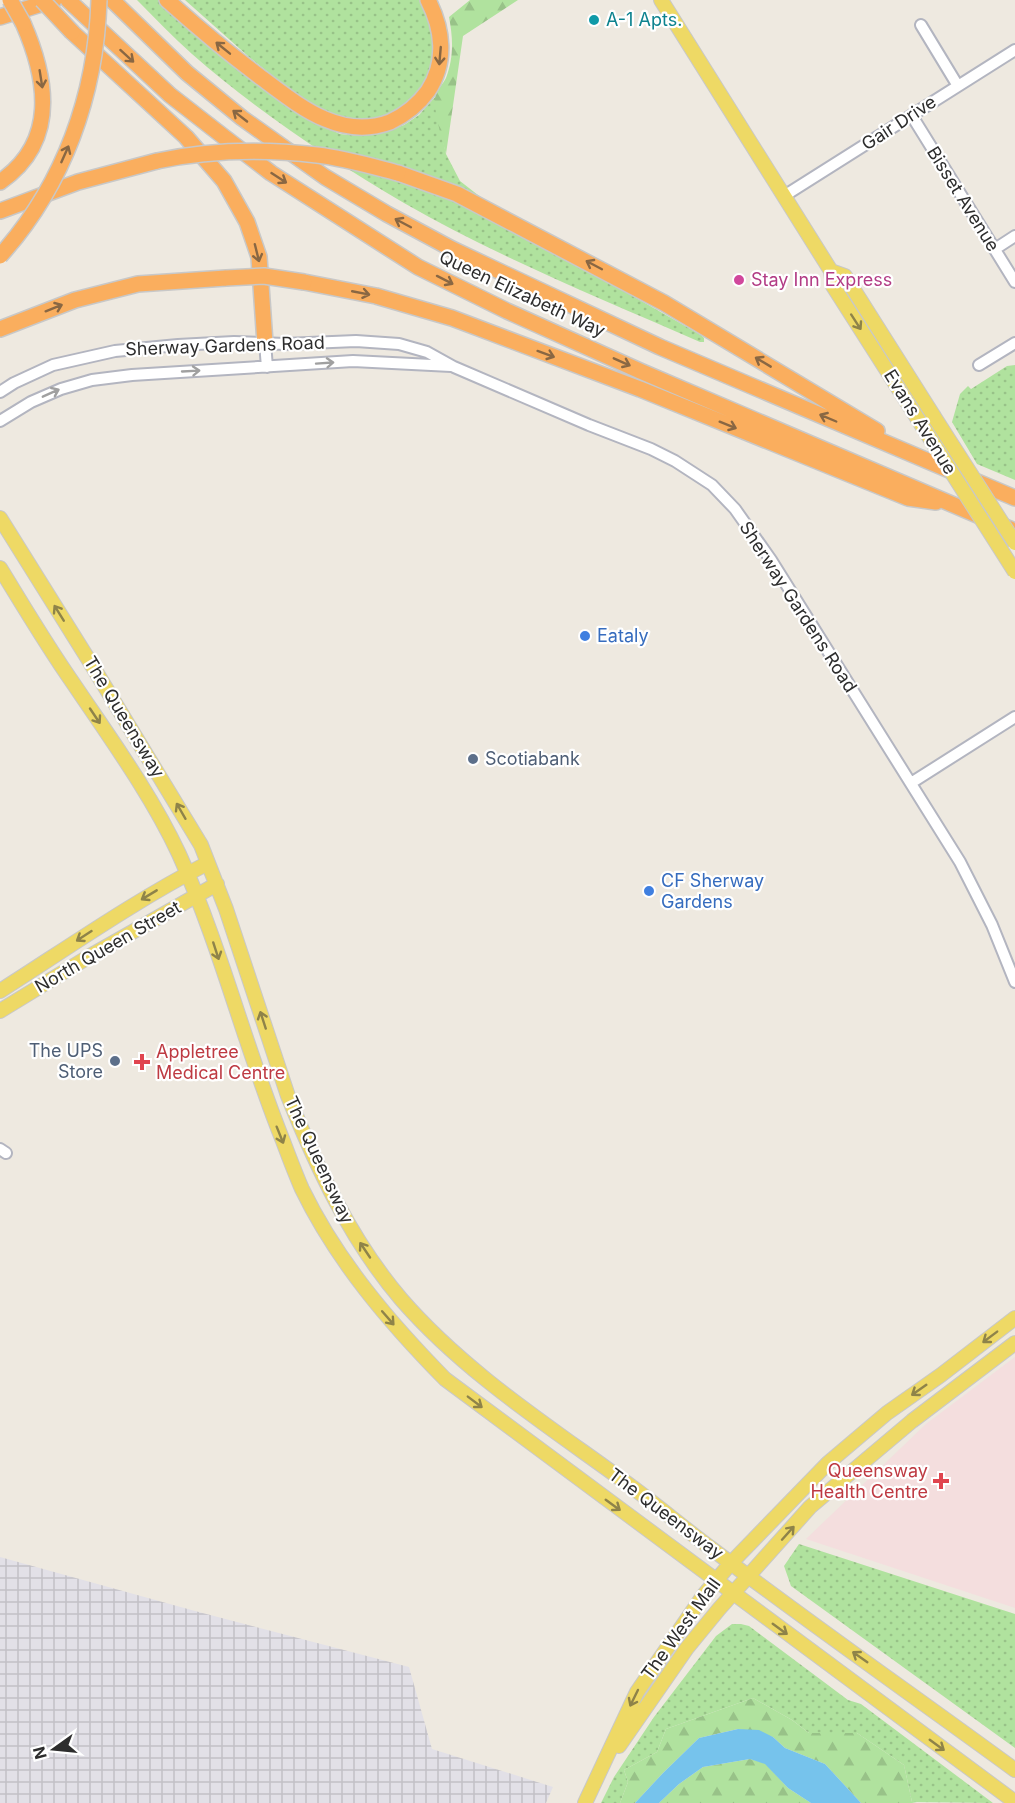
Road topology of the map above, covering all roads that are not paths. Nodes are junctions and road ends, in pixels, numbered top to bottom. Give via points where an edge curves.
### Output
1 (10, 0) edge
2 (17, 0) edge
3 (42, 0) edge
4 (54, 0) edge
5 (68, 0) edge
6 (99, 0) edge
7 (167, 0) edge
8 (428, 0) edge
9 (661, 0) edge
10 (0, 6) edge
11 (117, 6) edge
12 (0, 17) edge
13 (921, 25) dead end
14 (1015, 50) edge
15 (958, 86) junction
16 (912, 116) junction
17 (0, 182) edge
18 (784, 196) junction
19 (0, 211) edge
20 (1015, 236) edge
21 (995, 249) junction
22 (0, 256) edge
23 (831, 271) junction
24 (1015, 282) edge
25 (0, 329) edge
26 (265, 343) junction
27 (1015, 343) edge
28 (285, 344) junction
29 (979, 365) dead end
30 (286, 366) junction
31 (267, 367) junction
32 (454, 367) junction
33 (0, 392) edge
34 (0, 421) edge
35 (921, 458) junction
36 (1015, 498) edge
37 (956, 505) junction
38 (0, 518) edge
39 (1015, 531) edge
40 (1015, 543) edge
41 (0, 568) edge
42 (1015, 572) edge
43 (1015, 717) edge
44 (911, 783) junction
45 (208, 863) junction
46 (186, 874) junction
47 (217, 884) junction
48 (196, 896) junction
49 (1015, 982) edge
50 (0, 991) edge
51 (0, 1011) edge
52 (257, 1074) junction
53 (288, 1096) junction
54 (1015, 1318) edge
55 (1015, 1343) edge
56 (730, 1563) junction
57 (749, 1576) junction
58 (715, 1581) junction
59 (733, 1594) junction
60 (1015, 1770) edge
61 (597, 1778) junction
62 (1015, 1802) edge
63 (585, 1803) edge

1 -> 17 highway, bridge via 38,62 42,117 28,155
2 - 10 highway
3 -> 26 highway, bridge via 186,137 224,181 247,222 259,256
4 - 12 highway
5 -> 37 highway, Queen Elizabeth Way via 170,94 271,173 418,267 630,366
22 -> 6 highway, bridge via 46,192 67,150 92,73
8 -> 7 highway via 440,32 440,65 434,79 412,109 399,118 367,128 339,124 308,111 228,53
9 - 18 main road, Evans Avenue
35 -> 11 highway, Queen Elizabeth Way via 660,347 387,214 325,177 242,118 187,73
13 - 15 street
14 - 15 street, Gair Drive
15 - 16 street, Gair Drive
16 - 18 street, Gair Drive
16 - 21 street, Bisset Avenue
18 - 23 main road, Evans Avenue
35 -> 19 highway, bridge via 664,303 458,194 398,173 318,155 184,155 78,182
20 - 21 street
21 - 24 street, Bisset Avenue
23 - 40 main road, Evans Avenue, bridge via 846,276
23 -> 42 main road, Evans Avenue, bridge via 833,286
25 -> 37 highway, bridge via 75,300 138,284 264,276 304,282 376,296 452,318 908,498
26 - 28 street, Sherway Gardens Road
26 - 31 street
26 - 33 street, Sherway Gardens Road via 115,351 52,365
27 - 29 street
28 - 30 street
28 - 32 street, Sherway Gardens Road via 399,344 427,352
30 - 31 street, Sherway Gardens Road
30 -> 32 street, Sherway Gardens Road via 353,361
34 -> 31 street, Sherway Gardens Road via 31,402 92,380
32 - 44 street, Sherway Gardens Road via 651,449 712,485 766,552
35 - 36 highway, Queen Elizabeth Way
37 - 39 highway, Queen Elizabeth Way
45 -> 38 main road, The Queensway via 176,803
41 -> 46 main road, The Queensway via 148,798
43 - 44 street
44 - 49 street, Sherway Gardens Road via 978,896
45 - 46 main road, North Queen Street
45 - 47 main road, The Queensway
46 - 48 main road, The Queensway
46 -> 50 main road, North Queen Street
47 - 48 main road, North Queen Street
53 -> 47 main road, The Queensway
48 - 51 main road, North Queen Street
48 -> 52 main road, The Queensway
52 - 53 main road via 279,1083
52 -> 58 main road, The Queensway via 302,1188 322,1225 359,1282 398,1330 445,1379
56 -> 53 main road, The Queensway via 510,1398 423,1323 399,1297 349,1226 322,1176
54 -> 56 main road, The West Mall via 886,1413 828,1463
57 -> 55 main road, The West Mall via 810,1507 912,1421
56 - 57 main road, The Queensway
56 - 58 main road, The West Mall
57 - 59 main road, The West Mall
60 -> 57 main road, The Queensway
58 - 59 main road, The Queensway
58 -> 61 main road, The West Mall via 637,1692
59 - 61 main road, The West Mall via 687,1648
59 -> 62 main road, The Queensway
61 - 63 main road, The West Mall

